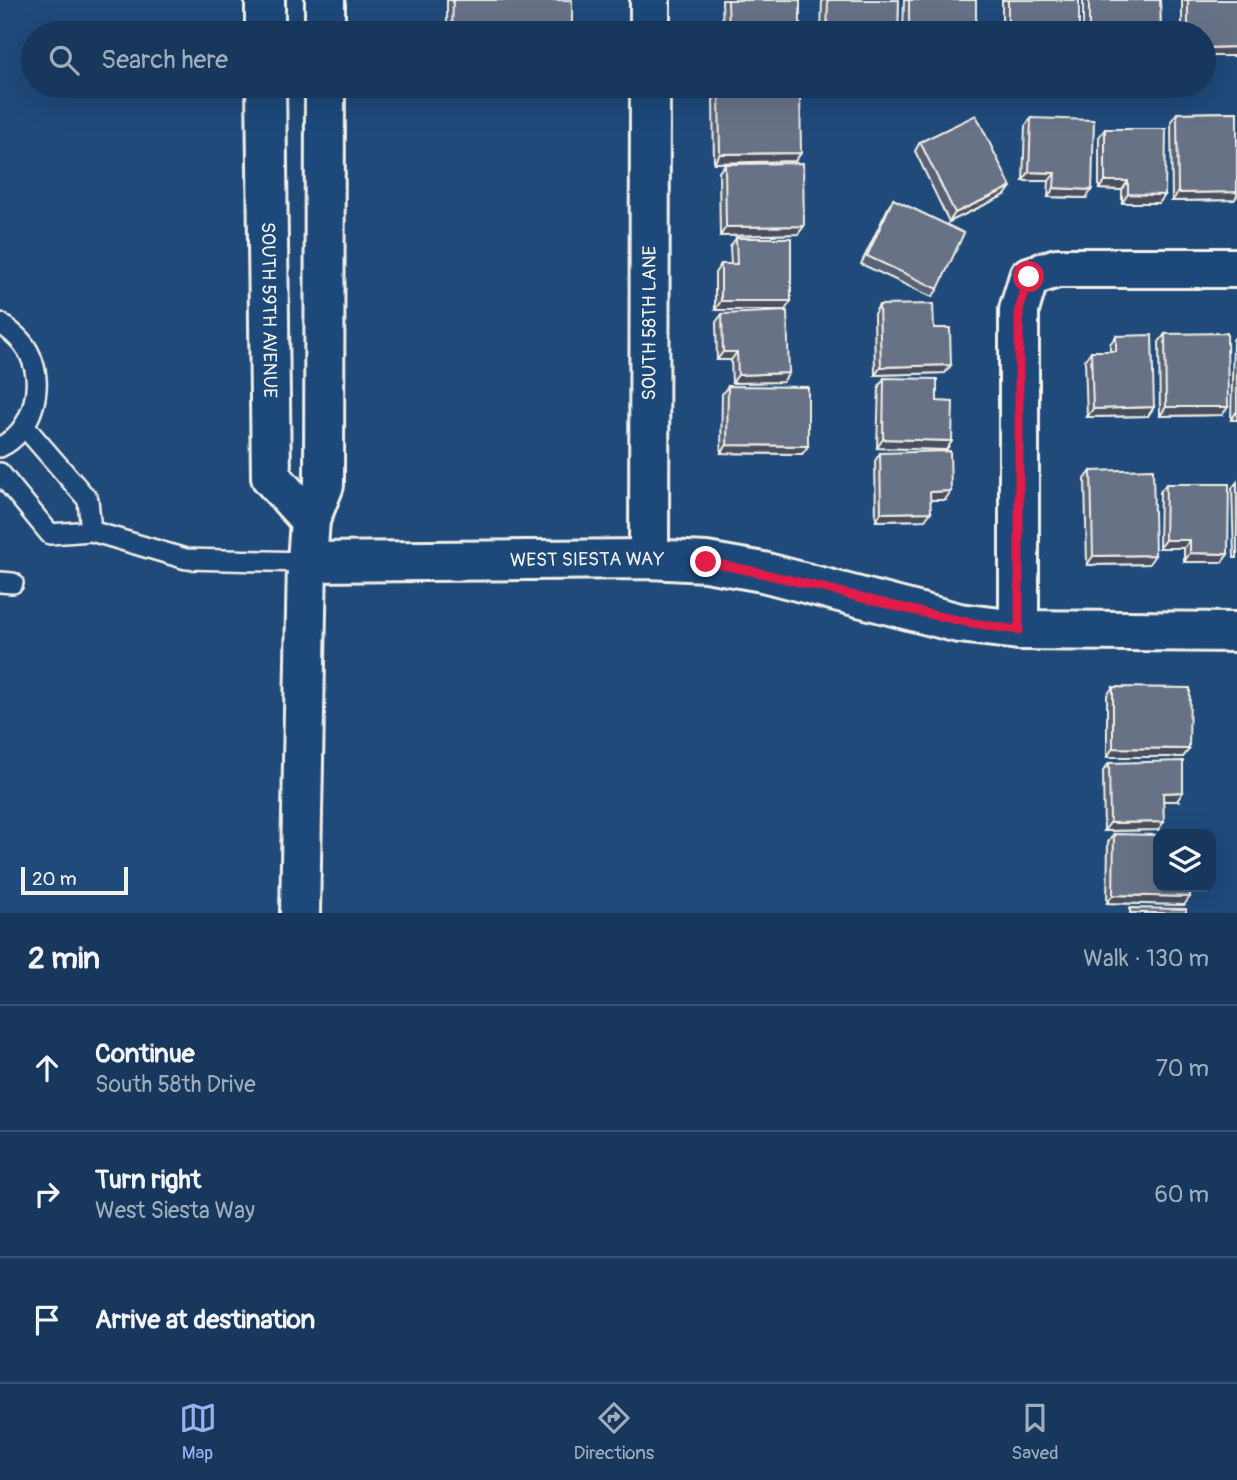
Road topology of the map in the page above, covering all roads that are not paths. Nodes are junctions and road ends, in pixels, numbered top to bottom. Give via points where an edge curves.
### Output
1 (265, 0) edge
2 (325, 0) edge
3 (650, 0) edge
4 (265, 21) edge
5 (325, 21) edge
6 (650, 21) edge
7 (266, 98) edge
8 (325, 98) edge
9 (650, 98) edge
10 (1237, 268) edge
11 (0, 323) edge
12 (24, 426) junction
13 (0, 447) edge
14 (0, 473) edge
15 (310, 520) junction
16 (91, 531) junction
17 (649, 559) junction
18 (307, 562) junction
19 (1019, 630) junction
20 (1237, 632) edge
21 (300, 913) edge

1 - 4 street
2 - 5 street
3 - 6 street
7 - 15 street, SOUTH 59TH AVENUE via 271,477
8 - 15 street via 324,485
9 - 17 street, SOUTH 58TH LANE
10 - 19 street via 1057,268 1029,277 1019,310
11 - 12 lane via 30,355 37,379 35,403
12 - 13 lane
12 - 16 lane via 88,500
14 - 16 lane via 50,534
15 - 18 street
16 - 18 lane via 186,559
17 - 18 street, WEST SIESTA WAY
17 - 19 street, WEST SIESTA WAY via 764,572 959,623
18 - 21 street
19 - 20 street, WEST SIESTA WAY

